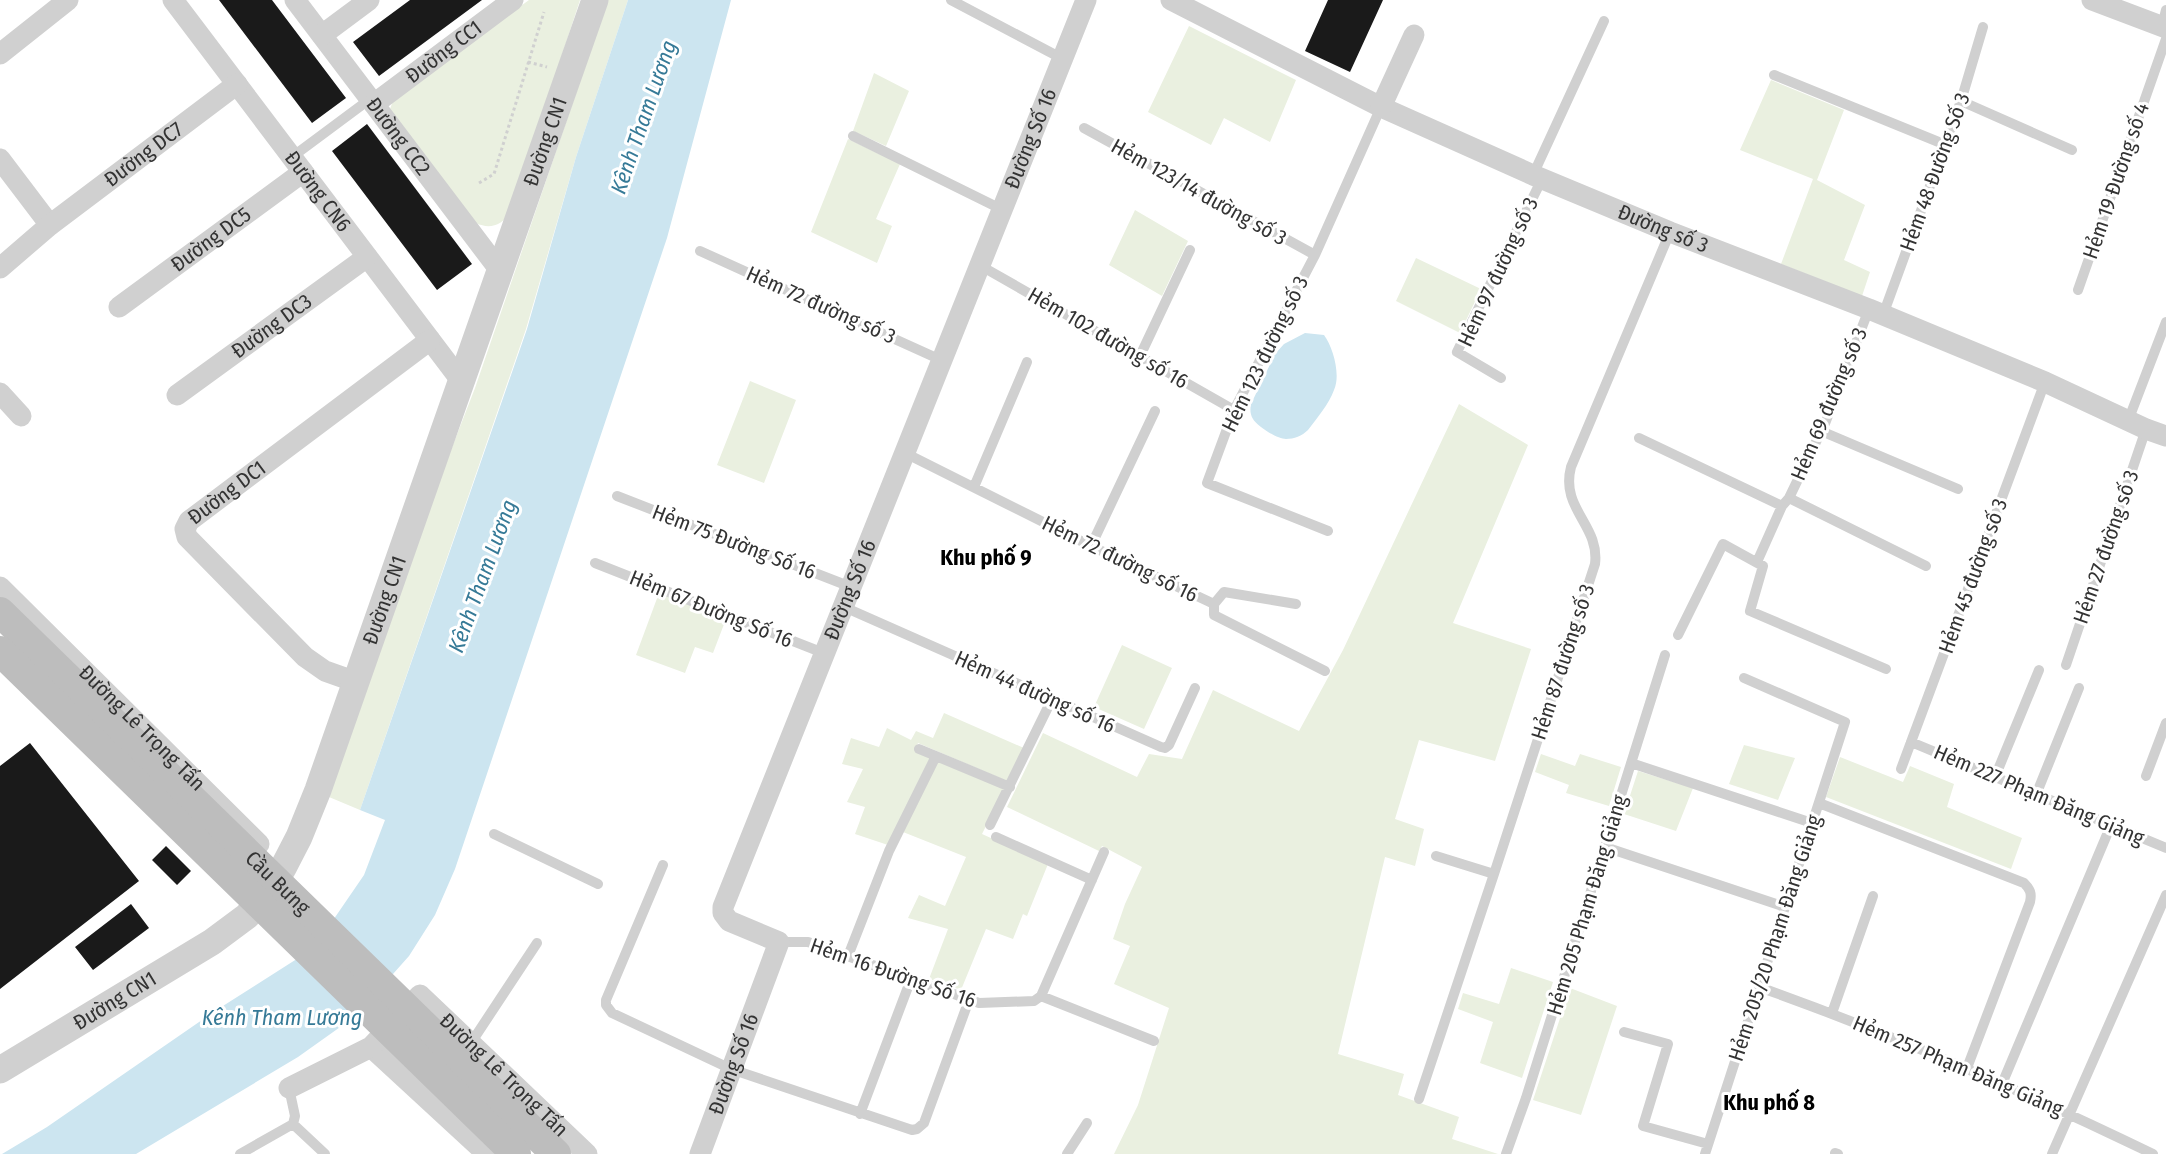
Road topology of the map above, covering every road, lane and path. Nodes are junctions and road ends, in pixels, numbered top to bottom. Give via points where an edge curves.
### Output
1 (68, 0) edge
2 (173, 0) edge
3 (295, 0) edge
4 (369, 0) edge
5 (513, 0) edge
6 (595, 0) edge
7 (951, 0) edge
8 (1086, 0) edge
9 (1171, 0) edge
10 (2092, 0) edge
11 (544, 12) dead end
12 (1604, 21) dead end
13 (2165, 26) edge
14 (1983, 27) dead end
15 (322, 35) junction
16 (1414, 35) dead end
17 (0, 54) edge
18 (1062, 59) junction
19 (1774, 75) dead end
20 (237, 84) junction
21 (1961, 101) junction
22 (372, 102) junction
23 (1381, 108) junction
24 (1084, 128) dead end
25 (853, 136) dead end
26 (1946, 145) junction
27 (2072, 150) dead end
28 (0, 159) edge
29 (297, 164) junction
30 (1537, 177) junction
31 (479, 183) dead end
32 (1003, 210) junction
33 (50, 225) junction
34 (1670, 232) junction
35 (1190, 250) dead end
36 (700, 251) dead end
37 (1314, 255) junction
38 (367, 257) junction
39 (981, 266) junction
40 (0, 268) edge
41 (501, 272) junction
42 (2078, 290) dead end
43 (119, 307) dead end
44 (1876, 312) junction
45 (2166, 322) edge
46 (430, 340) junction
47 (1140, 356) junction
48 (942, 360) junction
49 (1026, 362) dead end
50 (1501, 378) dead end
51 (462, 382) junction
52 (2045, 382) junction
53 (0, 393) edge
54 (177, 395) dead end
55 (1234, 410) junction
56 (1155, 411) dead end
57 (21, 416) dead end
58 (2147, 429) edge
59 (1821, 431) junction
60 (1639, 438) dead end
61 (905, 453) junction
62 (974, 487) junction
63 (1958, 489) dead end
64 (617, 496) dead end
65 (1786, 502) junction
66 (1328, 531) dead end
67 (1090, 546) junction
68 (1757, 562) junction
69 (595, 563) dead end
70 (1926, 566) dead end
71 (0, 587) edge
72 (852, 587) junction
73 (1214, 604) junction
74 (1296, 604) dead end
75 (844, 607) junction
76 (0, 612) edge
77 (1678, 635) dead end
78 (0, 651) edge
79 (826, 654) junction
80 (1665, 655) dead end
81 (2066, 665) dead end
82 (1886, 669) dead end
83 (2039, 670) dead end
84 (1325, 671) dead end
85 (1744, 678) dead end
86 (356, 682) junction
87 (1195, 688) dead end
88 (2079, 688) dead end
89 (1052, 699) junction
90 (2166, 723) edge
91 (1911, 742) junction
92 (919, 749) dead end
93 (936, 756) junction
94 (1631, 763) junction
95 (1901, 769) dead end
96 (2146, 776) dead end
97 (1995, 777) junction
98 (1010, 787) junction
99 (2036, 795) junction
100 (1819, 803) junction
101 (1812, 823) junction
102 (990, 825) dead end
103 (2111, 825) junction
104 (494, 834) dead end
105 (996, 837) dead end
106 (1605, 847) junction
107 (2166, 848) edge
108 (1104, 852) dead end
109 (1436, 856) dead end
110 (663, 865) dead end
111 (283, 868) junction
112 (1494, 874) junction
113 (1092, 880) junction
114 (598, 885) dead end
115 (2166, 896) edge
116 (1873, 897) dead end
117 (1785, 907) junction
118 (779, 942) junction
119 (537, 943) dead end
120 (848, 956) junction
121 (911, 979) junction
122 (1759, 987) junction
123 (1041, 996) junction
124 (969, 1000) junction
125 (1832, 1013) junction
126 (1624, 1032) dead end
127 (1154, 1041) dead end
128 (471, 1043) junction
129 (371, 1047) junction
130 (1967, 1068) junction
131 (731, 1069) junction
132 (0, 1070) edge
133 (2002, 1084) junction
134 (289, 1088) joint
135 (1419, 1099) dead end
136 (2070, 1113) junction
137 (860, 1114) junction
138 (1087, 1123) dead end
139 (293, 1124) junction
140 (1706, 1149) edge
141 (240, 1154) edge
142 (325, 1154) edge
143 (487, 1154) edge
144 (516, 1154) edge
145 (556, 1154) edge
146 (587, 1154) edge
147 (700, 1154) edge
148 (1067, 1154) edge
149 (1506, 1154) edge
150 (2052, 1154) edge
151 (2153, 1154) edge

1 - 17 street
2 - 20 street, Đường CN6
3 - 15 street, Đường CC2
4 - 15 street
5 - 22 street, Đường CC1
6 - 41 street, Đường CN1
7 - 18 lane
8 - 18 street, Đường Số 16
9 - 23 street, Đường số 3
10 - 13 street
11 - 31 path via 494,174
12 - 30 lane
13 - 42 lane, Hẻm 19 Đường số 4
14 - 21 lane, Hẻm 48 Đường Số 3
15 - 22 street, Đường CC2
16 - 23 street
18 - 32 street, Đường Số 16
19 - 26 lane
20 - 29 street, Đường CN6
20 - 33 street, Đường DC7
21 - 26 lane, Hẻm 48 Đường Số 3
21 - 27 lane
22 - 29 lane
22 - 41 street, Đường CC2
23 - 30 street, Đường số 3
23 - 37 lane, Hẻm 123 đường số 3
24 - 37 lane, Hẻm 123/14 đường số 3
25 - 32 lane
26 - 44 lane, Hẻm 48 Đường Số 3
28 - 33 street
29 - 38 street, Đường CN6
29 - 43 street, Đường DC5
30 - 34 street, Đường số 3
30 - 50 lane, Hẻm 97 đường số 3 via 1457,352
32 - 39 street, Đường Số 16
33 - 40 street, Đường DC7
34 - 44 street, Đường số 3
34 - 112 lane, Hẻm 87 đường số 3 via 1571,467 1570,494 1593,542 1595,564
35 - 47 lane
36 - 48 lane, Hẻm 72 đường số 3
37 - 55 lane, Hẻm 123 đường số 3
38 - 46 street, Đường CN6
38 - 54 street, Đường DC3
39 - 47 lane, Hẻm 102 đường số 16
39 - 48 street, Đường Số 16
41 - 51 street, Đường CN1
44 - 52 street, Đường số 3
44 - 59 lane, Hẻm 69 đường số 3
45 - 58 lane, Hẻm 27 đường số 3
46 - 51 street, Đường CN6
46 - 86 street, Đường DC1 via 189,520 185,529 187,537 305,657
47 - 55 lane, Hẻm 102 đường số 16
48 - 61 street, Đường Số 16
49 - 62 lane
51 - 86 street, Đường CN1
52 - 58 street, Đường số 3
52 - 91 lane, Hẻm 45 đường số 3
53 - 57 street
55 - 66 lane, Hẻm 123 đường số 3 via 1207,483
56 - 67 lane
58 - 81 lane, Hẻm 27 đường số 3
59 - 63 lane
59 - 65 lane, Hẻm 69 đường số 3
60 - 65 lane
61 - 62 lane, Hẻm 72 đường số 16
61 - 72 street, Đường Số 16
62 - 67 lane, Hẻm 72 đường số 16
64 - 72 lane, Hẻm 75 Đường Số 16
65 - 68 lane, Hẻm 69 đường số 3
65 - 70 lane
67 - 73 lane, Hẻm 72 đường số 16
68 - 77 lane via 1723,544
68 - 82 lane via 1763,566 1750,611
69 - 79 lane, Hẻm 67 Đường Số 16
71 - 111 street, Đường Lê Trọng Tấn
72 - 75 street, Đường Số 16
73 - 74 lane via 1224,592
73 - 84 lane, Hẻm 72 đường số 16 via 1214,615
75 - 79 street, Đường Số 16
75 - 89 lane, Hẻm 44 đường số 16
76 - 145 main road, Cầu Bưng, bridge
78 - 144 main road, Cầu Bưng, bridge
79 - 118 street, Đường Số 16 via 723,907 729,921
80 - 94 lane, Hẻm 205 Phạm Đăng Giảng
83 - 97 lane
85 - 100 lane, Hẻm 205/20 Phạm Đăng Giảng via 1845,722
86 - 111 street, Đường CN1 via 305,824
87 - 89 lane, Hẻm 44 đường số 16 via 1165,748
88 - 99 lane
89 - 98 lane
90 - 96 lane
91 - 95 lane, Hẻm 45 đường số 3
91 - 97 lane, Hẻm 227 Phạm Đăng Giảng
92 - 93 lane
93 - 98 lane
93 - 120 lane via 889,851
94 - 101 lane
94 - 106 lane, Hẻm 205 Phạm Đăng Giảng
97 - 99 lane, Hẻm 227 Phạm Đăng Giảng
98 - 102 lane
99 - 103 lane, Hẻm 227 Phạm Đăng Giảng
100 - 101 lane, Hẻm 205/20 Phạm Đăng Giảng
100 - 130 lane via 2029,888 2030,902
101 - 117 lane, Hẻm 205/20 Phạm Đăng Giảng
103 - 107 lane, Hẻm 227 Phạm Đăng Giảng
103 - 133 lane
104 - 114 lane
105 - 113 lane
106 - 117 lane
106 - 149 lane, Hẻm 205 Phạm Đăng Giảng
108 - 113 lane
109 - 112 lane
110 - 131 lane via 606,1005 612,1013
111 - 132 street, Đường CN1 via 257,905 223,935
112 - 135 lane, Hẻm 87 đường số 3
113 - 123 lane
115 - 136 lane
116 - 125 lane
117 - 122 lane, Hẻm 205/20 Phạm Đăng Giảng
118 - 120 lane, Hẻm 16 Đường Số 16 via 805,942
118 - 131 street, Đường Số 16
119 - 128 lane
120 - 121 lane, Hẻm 16 Đường Số 16
121 - 124 lane, Hẻm 16 Đường Số 16
121 - 137 lane
122 - 125 lane, Hẻm 257 Phạm Đăng Giảng
122 - 140 lane, Hẻm 205/20 Phạm Đăng Giảng
123 - 124 lane, Hẻm 16 Đường Số 16 via 1034,1001 988,1004
123 - 127 lane
124 - 137 lane via 924,1123 912,1130
125 - 130 lane, Hẻm 257 Phạm Đăng Giảng
126 - 140 lane via 1668,1044 1643,1126
128 - 129 street, Đường Lê Trọng Tấn via 420,995
128 - 146 street, Đường Lê Trọng Tấn
129 - 134 street
129 - 143 street
130 - 133 lane, Hẻm 257 Phạm Đăng Giảng
131 - 137 lane
131 - 147 street, Đường Số 16
133 - 136 lane, Hẻm 257 Phạm Đăng Giảng
134 - 139 lane
136 - 150 lane
136 - 151 lane, Hẻm 257 Phạm Đăng Giảng
138 - 148 lane
139 - 141 lane
139 - 142 lane

